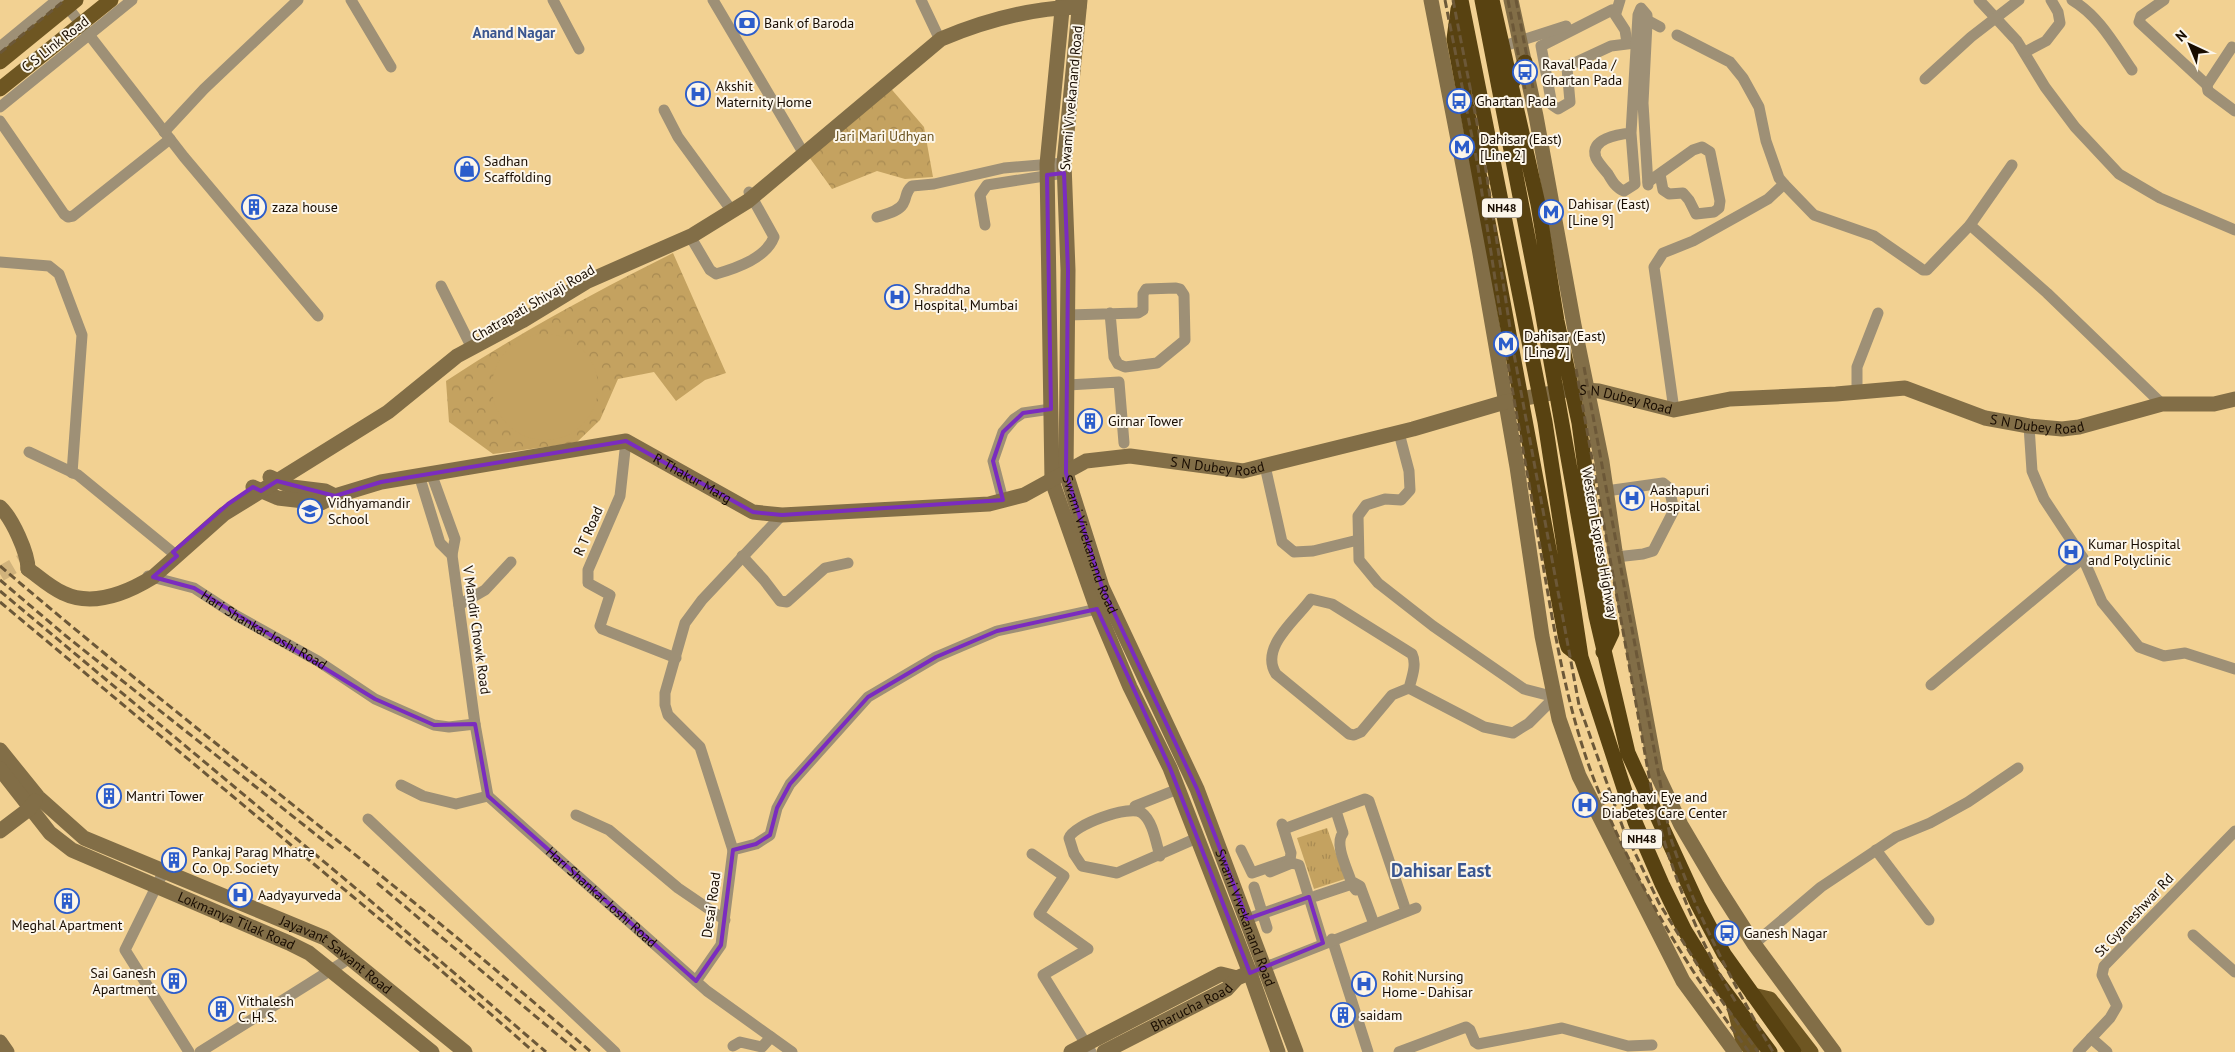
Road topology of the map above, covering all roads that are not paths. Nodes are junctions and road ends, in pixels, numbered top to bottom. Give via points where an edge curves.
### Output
1 (57, 0) edge
2 (62, 0) edge
3 (76, 0) edge
4 (111, 0) edge
5 (132, 0) edge
6 (298, 0) edge
7 (351, 0) edge
8 (553, 0) edge
9 (713, 0) edge
10 (921, 0) edge
11 (1430, 0) edge
12 (1460, 0) edge
13 (1482, 0) edge
14 (1492, 0) edge
15 (1511, 0) edge
16 (1616, 0) edge
17 (1620, 0) edge
18 (2019, 0) edge
19 (2051, 0) edge
20 (2072, 0) edge
21 (2164, 0) edge
22 (1058, 2) edge
23 (1982, 3) edge
24 (1080, 4) edge
25 (1640, 4) edge
26 (1616, 13) junction
27 (1996, 19) junction
28 (1647, 20) junction
29 (1660, 26) dead end
30 (89, 35) junction
31 (1677, 35) dead end
32 (938, 36) junction
33 (1520, 41) junction
34 (1540, 41) junction
35 (1637, 42) junction
36 (0, 46) edge
37 (1504, 46) junction
38 (2232, 47) dead end
39 (579, 49) dead end
40 (2025, 52) junction
41 (0, 62) edge
42 (1525, 62) junction
43 (391, 67) dead end
44 (2132, 70) dead end
45 (1925, 79) dead end
46 (1512, 83) junction
47 (2207, 85) junction
48 (0, 89) edge
49 (1638, 89) junction
50 (0, 107) edge
51 (664, 110) dead end
52 (2235, 111) edge
53 (0, 121) edge
54 (1631, 133) junction
55 (167, 136) junction
56 (802, 151) junction
57 (2012, 165) dead end
58 (1064, 168) junction
59 (1047, 169) junction
60 (1660, 174) junction
61 (1634, 178) junction
62 (1648, 181) junction
63 (1784, 184) junction
64 (751, 194) junction
65 (730, 208) junction
66 (877, 217) dead end
67 (1970, 224) junction
68 (985, 225) dead end
69 (2235, 230) edge
70 (690, 236) junction
71 (0, 262) edge
72 (441, 286) dead end
73 (1049, 297) junction
74 (1068, 298) junction
75 (1110, 313) junction
76 (1878, 313) dead end
77 (318, 316) dead end
78 (1068, 316) junction
79 (470, 344) junction
80 (1068, 385) junction
81 (1580, 390) junction
82 (1858, 392) junction
83 (1521, 399) junction
84 (2235, 399) edge
85 (1505, 402) junction
86 (2162, 404) junction
87 (1051, 409) junction
88 (1674, 410) junction
89 (2029, 426) junction
90 (1399, 433) junction
91 (626, 440) junction
92 (1124, 443) dead end
93 (29, 452) dead end
94 (1265, 466) junction
95 (72, 473) junction
96 (1066, 473) junction
97 (425, 474) junction
98 (273, 478) junction
99 (1052, 481) junction
100 (257, 489) junction
101 (1606, 491) junction
102 (335, 496) junction
103 (1003, 500) junction
104 (0, 507) edge
105 (782, 515) junction
106 (1358, 540) junction
107 (175, 554) junction
108 (742, 556) junction
109 (1616, 556) junction
110 (2083, 558) junction
111 (511, 562) dead end
112 (848, 563) dead end
113 (149, 576) junction
114 (459, 605) junction
115 (1097, 609) junction
116 (1603, 652) junction
117 (1581, 656) junction
118 (676, 658) junction
119 (2235, 669) edge
120 (1931, 685) dead end
121 (1409, 688) junction
122 (1554, 696) junction
123 (475, 724) junction
124 (0, 750) edge
125 (2018, 768) dead end
126 (0, 769) edge
127 (401, 785) dead end
128 (1178, 789) junction
129 (488, 796) junction
130 (33, 803) junction
131 (1135, 806) dead end
132 (1336, 811) junction
133 (576, 815) dead end
134 (368, 819) dead end
135 (0, 831) edge
136 (2235, 831) edge
137 (1198, 840) junction
138 (733, 850) junction
139 (1241, 850) dead end
140 (1876, 850) junction
141 (1032, 854) dead end
142 (1160, 856) junction
143 (164, 871) junction
144 (1270, 872) dead end
145 (157, 886) junction
146 (1254, 887) dead end
147 (1313, 897) junction
148 (1364, 898) junction
149 (1263, 914) junction
150 (1247, 919) junction
151 (725, 920) junction
152 (1929, 920) dead end
153 (1374, 924) junction
154 (1267, 928) dead end
155 (2193, 935) dead end
156 (1327, 941) junction
157 (1754, 944) junction
158 (350, 958) junction
159 (1266, 966) junction
160 (331, 971) junction
161 (2235, 972) edge
162 (1243, 976) junction
163 (696, 981) junction
164 (1753, 995) junction
165 (1734, 1007) junction
166 (771, 1037) junction
167 (2091, 1038) junction
168 (0, 1042) edge
169 (1652, 1045) dead end
170 (733, 1046) dead end
171 (1088, 1048) edge
172 (763, 1050) edge
173 (787, 1051) edge
174 (7, 1052) edge
175 (189, 1052) edge
176 (200, 1052) edge
177 (432, 1052) edge
178 (464, 1052) edge
179 (615, 1052) edge
180 (1071, 1052) edge
181 (1104, 1052) edge
182 (1278, 1052) edge
183 (1296, 1052) edge
184 (1368, 1052) edge
185 (1399, 1052) edge
186 (1735, 1052) edge
187 (1752, 1052) edge
188 (1770, 1052) edge
189 (1794, 1052) edge
190 (1811, 1052) edge
191 (1834, 1052) edge
192 (2078, 1052) edge
193 (2107, 1052) edge

1 - 36 street
2 - 30 street
3 - 41 main road, C S Link Road
4 - 48 main road, C S Link Road
5 - 30 street
6 - 55 street via 204,89
7 - 43 street
8 - 39 street
9 - 56 street
10 - 32 street
11 - 85 street via 1479,248
12 - 83 highway via 1454,39
12 - 117 highway, NH48 via 1545,422
13 - 37 highway
13 - 116 highway, Western Express Highway / NH48
14 - 37 highway
15 - 33 street
16 - 34 street
17 - 26 street
18 - 27 street
19 - 40 street via 2060,23 2046,41
20 - 44 street via 2099,22
21 - 47 street via 2141,16 2139,22
22 - 24 street
22 - 32 street
22 - 59 street, Swami Vivekanand Road
23 - 27 street
24 - 58 street, Swami Vivekanand Road
25 - 28 street
25 - 35 street
26 - 34 street via 1607,10
26 - 35 street via 1625,30
27 - 40 street
27 - 45 street
28 - 29 street
28 - 35 street
30 - 50 street
30 - 55 street
31 - 63 street via 1730,62 1743,78 1759,107 1766,141
32 - 56 street
33 - 34 street
33 - 37 street
33 - 42 street
34 - 35 street via 1552,106 1558,109 1570,102 1567,68 1570,65 1599,50
35 - 49 street
37 - 46 highway
38 - 47 street
40 - 69 street via 2044,87 2119,174 2160,198
42 - 46 highway
42 - 81 street
46 - 81 highway via 1538,204 1557,321
47 - 52 street via 2208,91
49 - 54 street
49 - 62 street
51 - 65 street via 678,137
53 - 55 street via 68,217
54 - 61 street
54 - 61 street via 1603,140 1595,154 1620,189 1630,188
55 - 77 street
56 - 64 street
57 - 67 street
58 - 59 street
58 - 74 street, Swami Vivekanand Road
59 - 66 street via 1004,168 912,186 906,192 903,204
59 - 68 street via 983,188 980,195
59 - 73 street, Swami Vivekanand Road
60 - 60 street via 1693,150 1699,147 1706,149 1710,152 1720,208 1696,214 1683,193 1669,194 1663,190
60 - 62 street
61 - 62 street
63 - 67 street via 1814,215 1874,236 1923,270 1930,269
63 - 88 street via 1768,199 1693,241 1663,253 1654,267
64 - 65 street
64 - 70 street via 774,237 758,256 716,274 710,270
65 - 70 street
65 - 79 street, Chatrapati Shivaji Road via 599,265
67 - 86 street
70 - 79 street via 606,271
71 - 95 street via 49,266 59,274 82,335
72 - 79 street
73 - 74 street
73 - 87 street, Swami Vivekanand Road
74 - 78 street, Swami Vivekanand Road
75 - 75 street via 1141,312 1143,294 1150,287 1180,289 1184,295 1185,340 1156,363 1124,367 1114,357
75 - 78 street
76 - 82 street via 1857,367
78 - 80 street, Swami Vivekanand Road
79 - 98 street via 388,412
80 - 92 street via 1120,382
80 - 96 street, Swami Vivekanand Road
81 - 83 street, S N Dubey Road
81 - 88 street, S N Dubey Road via 1599,391
81 - 101 street
81 - 116 highway via 1612,633
82 - 88 street, S N Dubey Road via 1730,399
82 - 89 street, S N Dubey Road via 1905,388 1985,418
83 - 85 street, S N Dubey Road
83 - 117 highway via 1568,647
84 - 86 street, S N Dubey Road via 2214,404
85 - 90 street, S N Dubey Road
85 - 122 street
86 - 89 street, S N Dubey Road via 2079,427
87 - 99 street, Swami Vivekanand Road
87 - 103 street via 1022,413 1002,432 993,461
89 - 110 street via 2032,471 2044,499
90 - 94 street, S N Dubey Road
90 - 106 street via 1409,471 1410,490 1401,500 1385,499 1366,505 1358,516
91 - 97 street
91 - 105 street, R Thakur Marg via 753,512
91 - 118 street, R T Road via 620,496 586,577 588,583 610,595 600,626 602,629
93 - 95 street
94 - 96 street, S N Dubey Road via 1243,471 1130,456 1086,461
94 - 106 street via 1282,542 1294,552 1313,551
95 - 107 street
96 - 99 street, S N Dubey Road
96 - 150 street, Swami Vivekanand Road via 1102,587 1197,789
97 - 102 street via 381,482
97 - 114 street, V Mandir Chowk Road via 456,538 452,555
98 - 100 street
98 - 102 street via 292,487 325,491
99 - 103 street, R Thakur Marg via 1024,495
99 - 115 street, Swami Vivekanand Road
100 - 102 street via 283,499 321,503
100 - 107 street
101 - 109 street
101 - 109 street via 1663,483 1669,488 1674,510 1653,551
103 - 105 street, R Thakur Marg via 989,504
104 - 113 street via 25,564 70,590 107,591
105 - 108 street
106 - 122 street via 1359,560 1378,584 1524,689
107 - 113 street
108 - 112 street via 780,601 787,602 825,568
108 - 118 street via 685,623
109 - 157 street via 1656,772 1681,825
110 - 119 street via 2102,602 2139,647 2164,656 2186,653
110 - 120 street
111 - 114 street via 485,590
113 - 123 street, Hari Shankar Joshi Road via 194,588 318,661 375,699 434,725
114 - 123 street, V Mandir Chowk Road
115 - 128 street, Swami Vivekanand Road
115 - 138 street via 997,630 936,657 868,697 790,784 777,808 770,834 756,844
116 - 164 highway, Western Express Highway / NH48 via 1628,754 1698,905 1724,954
117 - 165 highway, NH48 via 1635,822 1662,884 1685,931
118 - 138 street via 665,705 668,715 700,747
121 - 121 street via 1392,694 1361,732 1349,734 1276,674 1272,659 1278,638 1311,599 1332,604 1412,654 1415,659
121 - 122 street via 1484,727 1513,733 1529,723
122 - 186 street via 1578,776 1683,981
123 - 129 street, V Mandir Chowk Road
124 - 130 street
125 - 140 street via 1968,802
126 - 130 street
127 - 129 street via 423,796 456,804
128 - 131 street
128 - 137 street, Swami Vivekanand Road
129 - 163 street, Hari Shankar Joshi Road
130 - 135 street
130 - 143 street, Jayavant Sawant Road via 84,838
130 - 145 street, Lokmanya Tilak Road via 50,834 72,850
132 - 139 street via 1282,826 1291,853 1290,860 1252,872
132 - 148 street via 1343,833 1340,844 1351,881 1360,886
132 - 153 street, Bharucha Road via 1365,799 1371,804 1411,909
133 - 151 street via 609,830 678,888
134 - 179 street
136 - 167 street, St Gyaneshwar Rd via 2104,966 2102,974 2116,1006 2110,1018
137 - 142 street
137 - 162 street, Swami Vivekanand Road
138 - 151 street, Desai Road
140 - 152 street
140 - 157 street via 1821,887
141 - 171 street via 1064,876 1039,914 1088,948 1043,975
142 - 142 street via 1117,872 1094,870 1078,862 1069,838 1073,832 1094,822 1130,809 1146,818
143 - 145 street
143 - 158 street, Jayavant Sawant Road via 325,938
144 - 147 street via 1292,863 1299,865
145 - 160 street, Lokmanya Tilak Road via 290,943
145 - 175 street via 125,950
146 - 149 street
147 - 148 street via 1352,885
147 - 149 street
147 - 156 street
148 - 153 street
149 - 150 street
149 - 154 street
150 - 159 street, Swami Vivekanand Road
151 - 163 street, Desai Road via 721,945
153 - 156 street, Bharucha Road
155 - 161 street
156 - 159 street, Bharucha Road
156 - 184 street
157 - 191 street
158 - 160 street
158 - 178 street, Jayavant Sawant Road
159 - 162 street, Bharucha Road
159 - 183 street, Swami Vivekanand Road
160 - 176 street
160 - 177 street, Lokmanya Tilak Road
162 - 171 street via 1221,974
162 - 181 street, Bharucha Road via 1227,989
162 - 182 street, Swami Vivekanand Road
163 - 166 street, Hari Shankar Joshi Road
164 - 189 highway, Western Express Highway / NH48
164 - 190 main road via 1770,999
165 - 187 main road via 1742,1037
165 - 188 highway, NH48
166 - 172 street
166 - 173 street, Hari Shankar Joshi Road
167 - 192 street, St Gyaneshwar Rd
167 - 193 street
168 - 174 street
169 - 185 street via 1628,1046 1562,1028 1478,1044 1466,1027
170 - 172 street via 740,1042
171 - 180 street

